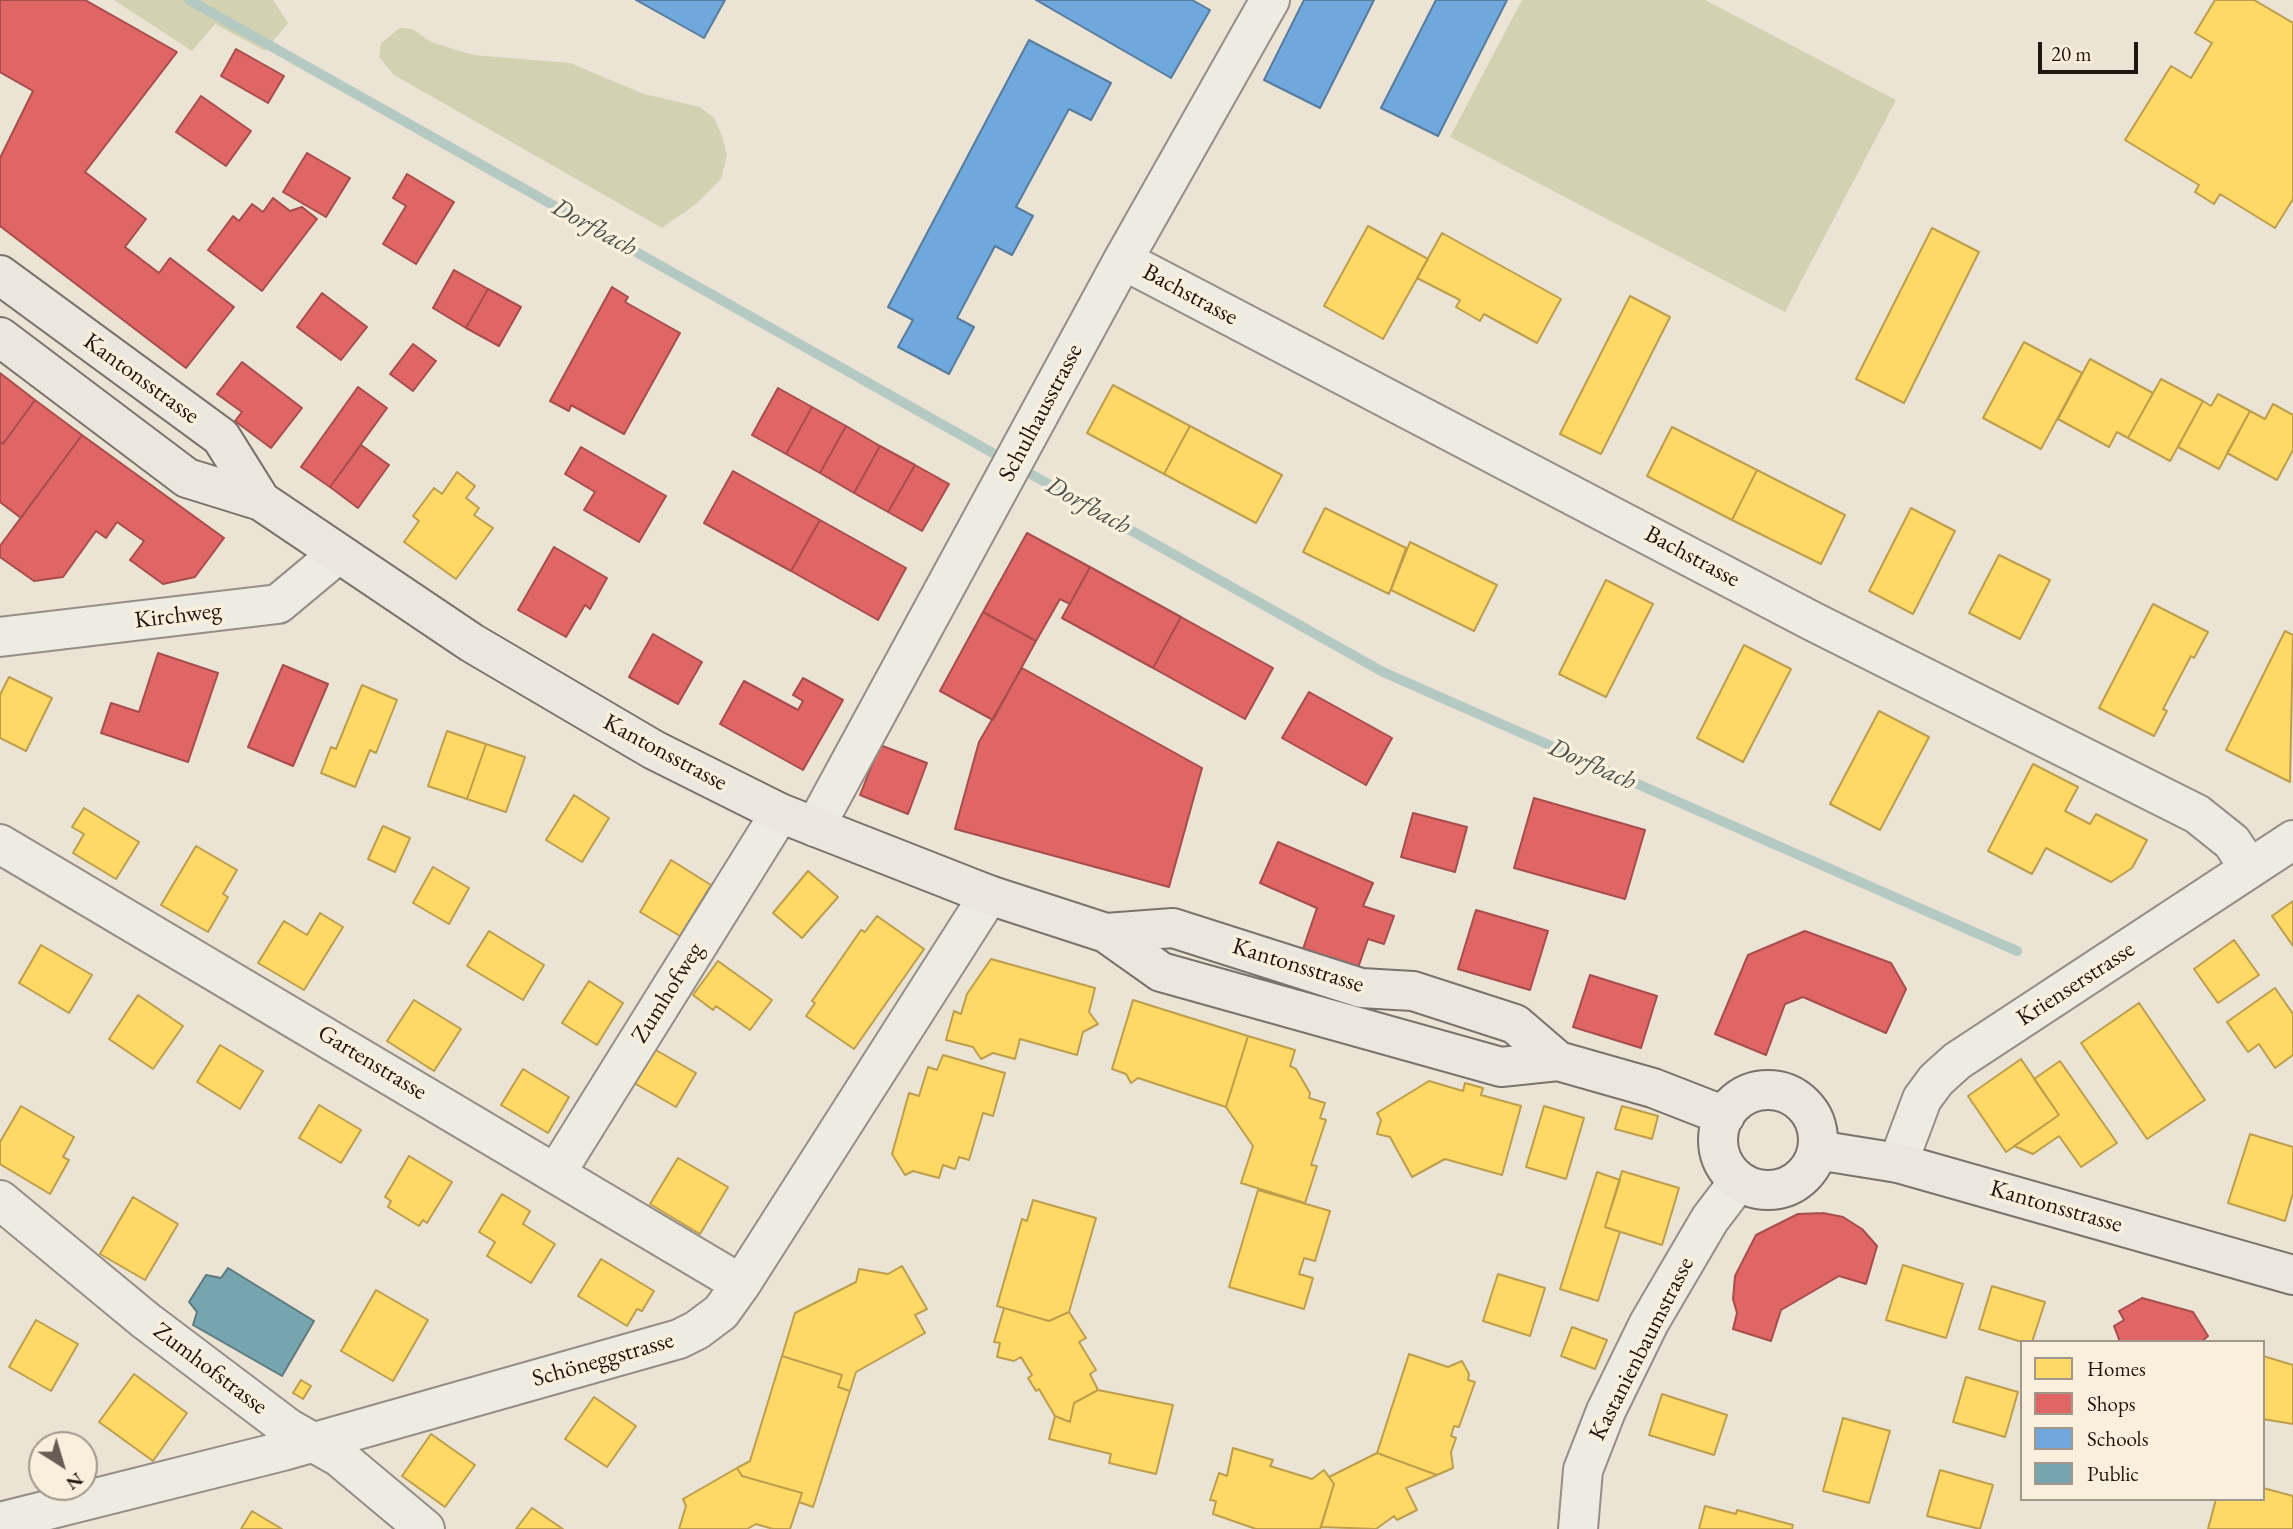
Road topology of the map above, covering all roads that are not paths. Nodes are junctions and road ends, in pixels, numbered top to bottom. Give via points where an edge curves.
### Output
1 (1270, 0) edge
2 (1123, 260) junction
3 (0, 275) edge
4 (0, 337) edge
5 (261, 501) junction
6 (338, 554) junction
7 (0, 637) edge
8 (780, 813) junction
9 (815, 827) junction
10 (2293, 839) edge
11 (0, 844) edge
12 (2249, 868) junction
13 (989, 895) junction
14 (1725, 1116) junction
15 (1817, 1150) junction
16 (1898, 1163) junction
17 (555, 1172) junction
18 (1739, 1181) junction
19 (0, 1200) edge
20 (2293, 1275) edge
21 (741, 1284) junction
22 (314, 1441) junction
23 (0, 1522) edge
24 (425, 1529) edge
25 (1578, 1529) edge

1 - 2 street, Schulhausstrasse
2 - 9 street, Schulhausstrasse
2 - 12 street, Bachstrasse via 1812,621 2197,814 2232,842
3 - 5 main road, Kantonsstrasse via 221,438
4 - 5 main road, Kantonsstrasse via 187,478
5 - 6 main road, Kantonsstrasse
6 - 7 street, Kirchweg via 278,604
6 - 8 main road, Kantonsstrasse via 472,643 580,707
8 - 9 main road, Kantonsstrasse
8 - 17 street, Zumhofweg
9 - 13 main road, Kantonsstrasse
10 - 12 street, Krienserstrasse
11 - 17 street, Gartenstrasse
12 - 16 street, Krienserstrasse via 1957,1061 1922,1099
13 - 14 main road, Kantonsstrasse via 1106,933 1173,928 1361,988 1413,991 1515,1024 1558,1061 1653,1088
13 - 21 street, Schöneggstrasse
14 - 15 main road via 1754,1093 1791,1096 1810,1113
14 - 18 main road via 1718,1144 1725,1164
15 - 16 main road, Kantonsstrasse
15 - 18 main road via 1806,1172 1786,1187 1762,1190
16 - 20 main road, Kantonsstrasse
17 - 21 street, Gartenstrasse
18 - 25 street, Kastanienbaumstrasse via 1710,1219 1649,1323 1606,1411 1583,1470
19 - 22 street, Zumhofstrasse via 145,1320 288,1428
21 - 22 street, Schöneggstrasse via 721,1312 679,1339
22 - 23 street, Schöneggstrasse
22 - 24 street, Zumhofstrasse

